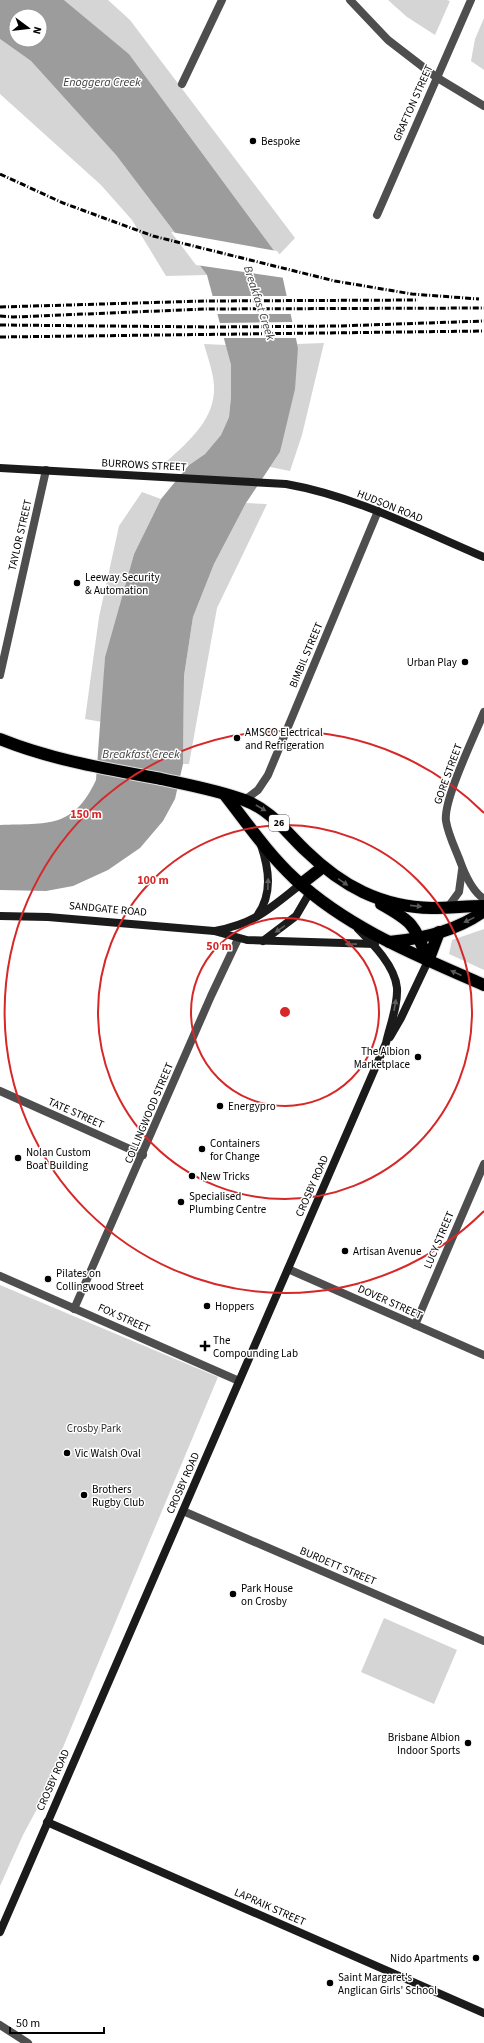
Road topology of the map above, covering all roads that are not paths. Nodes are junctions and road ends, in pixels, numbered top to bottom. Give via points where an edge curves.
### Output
1 (222, 0) edge
2 (350, 0) edge
3 (470, 0) edge
4 (436, 77) junction
5 (182, 84) dead end
6 (484, 106) edge
7 (377, 215) dead end
8 (0, 468) edge
9 (46, 470) junction
10 (286, 484) joint
11 (378, 511) junction
12 (484, 558) edge
13 (0, 675) edge
14 (484, 712) edge
15 (0, 738) edge
16 (225, 795) junction
17 (245, 800) junction
18 (259, 838) junction
19 (323, 867) junction
20 (462, 867) junction
21 (305, 888) junction
22 (365, 894) junction
23 (484, 899) edge
24 (484, 906) edge
25 (448, 907) junction
26 (484, 911) edge
27 (0, 916) edge
28 (349, 919) junction
29 (254, 920) junction
30 (241, 926) junction
31 (214, 932) junction
32 (439, 932) junction
33 (419, 938) junction
34 (238, 939) junction
35 (263, 941) junction
36 (389, 942) junction
37 (372, 944) junction
38 (428, 961) junction
39 (484, 985) edge
40 (386, 1043) junction
41 (0, 1091) edge
42 (143, 1155) junction
43 (484, 1164) edge
44 (288, 1270) junction
45 (0, 1276) edge
46 (74, 1309) junction
47 (415, 1325) junction
48 (484, 1355) edge
49 (239, 1381) junction
50 (182, 1511) junction
51 (484, 1641) edge
52 (47, 1822) junction
53 (0, 1932) edge
54 (484, 2013) edge
55 (0, 2025) edge
56 (28, 2043) edge

1 - 5 street
2 - 4 street via 388,40
3 - 4 street, GRAFTON STREET
4 - 6 street
4 - 7 street, GRAFTON STREET
8 - 9 street, BURROWS STREET
9 - 10 street, BURROWS STREET
9 - 13 street, TAYLOR STREET
10 - 11 street, HUDSON ROAD via 314,489
11 - 12 street, HUDSON ROAD
11 - 17 street, BIMBIL STREET via 268,774 258,790
14 - 20 street, GORE STREET via 446,809 447,824
15 - 16 highway, 26 via 55,758 186,784
16 - 17 highway, 26
16 - 18 highway, 26
17 -> 19 highway, 26 via 271,814
18 - 21 highway, 26 via 281,865
29 -> 18 street via 264,904 268,886 267,865
19 - 21 highway
19 -> 22 highway, 26 via 345,884
20 - 23 street, GORE STREET via 471,885
20 - 25 street, GORE STREET via 460,890
21 - 28 highway, 26
21 - 29 street, SANDGATE ROAD
21 -> 35 street via 296,916
22 -> 25 highway, 26 via 404,905
22 - 33 highway via 406,918
24 - 25 highway, 26
26 -> 32 highway, SANDGATE ROAD via 470,920
27 - 31 street, SANDGATE ROAD via 48,917
28 - 36 highway, 26
28 - 37 street, CROSBY ROAD
29 - 30 street, SANDGATE ROAD
30 - 31 street, SANDGATE ROAD
30 - 34 street, COLLINGWOOD STREET
31 - 34 street, SANDGATE ROAD
32 - 33 highway, SANDGATE ROAD
32 - 38 highway
33 - 36 highway, SANDGATE ROAD
33 - 38 highway
34 - 35 street, SANDGATE ROAD
34 - 42 street, COLLINGWOOD STREET
37 -> 35 street, SANDGATE ROAD
36 - 37 street, SANDGATE ROAD
36 - 38 highway, 26
40 -> 37 street, CROSBY ROAD via 396,1001 396,986 392,972
39 -> 38 highway, 26
38 - 40 street, CROSBY ROAD
40 - 44 street, CROSBY ROAD
41 - 42 street, TATE STREET
42 - 46 street, COLLINGWOOD STREET
43 - 47 street, LUCY STREET
44 - 47 street, DOVER STREET
44 - 49 street, CROSBY ROAD
45 - 46 street, FOX STREET
46 - 49 street, FOX STREET
47 - 48 street, DOVER STREET
49 - 50 street, CROSBY ROAD
50 - 51 street, BURDETT STREET
50 - 52 street, CROSBY ROAD
52 - 53 street, CROSBY ROAD
52 - 54 street, LAPRAIK STREET
55 - 56 street

